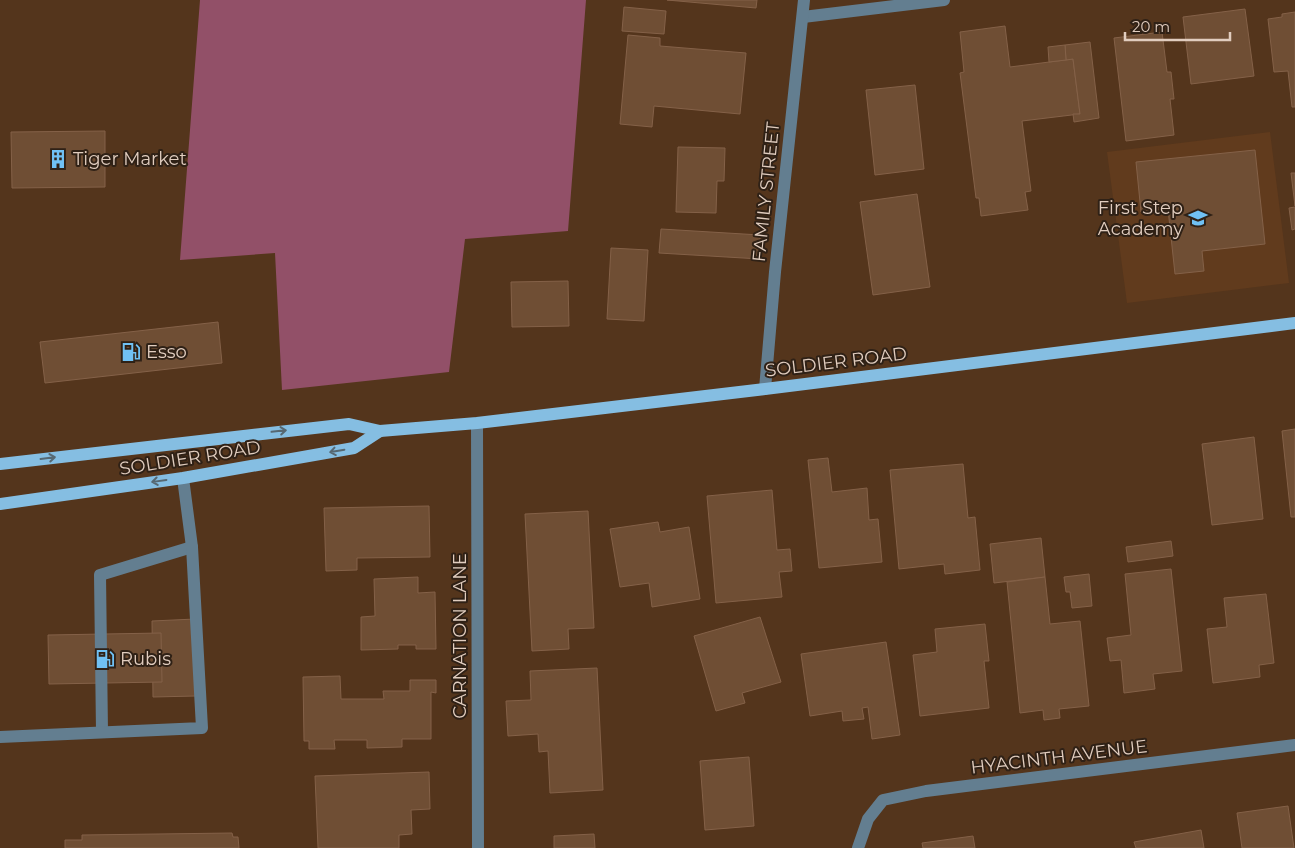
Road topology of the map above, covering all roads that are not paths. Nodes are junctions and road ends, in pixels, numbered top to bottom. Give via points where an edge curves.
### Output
1 (804, 0) edge
2 (944, 0) edge
3 (803, 17) junction
4 (1295, 323) edge
5 (765, 389) junction
6 (476, 423) junction
7 (380, 431) junction
8 (0, 464) edge
9 (184, 478) junction
10 (0, 504) edge
11 (192, 547) junction
12 (102, 732) junction
13 (0, 737) edge
14 (1295, 745) edge
15 (478, 848) edge
16 (858, 848) edge

1 - 3 street, FAMILY STREET
2 - 3 street
3 - 5 street, FAMILY STREET
4 - 5 main road, SOLDIER ROAD
5 - 6 main road, SOLDIER ROAD
6 - 7 main road, SOLDIER ROAD
6 - 15 street, CARNATION LANE
8 -> 7 main road, SOLDIER ROAD via 348,424
7 -> 9 main road, SOLDIER ROAD via 354,448
9 -> 10 main road, SOLDIER ROAD
9 - 11 street
11 - 12 street via 100,575
11 - 12 street via 202,728
12 - 13 street
14 - 16 street, HYACINTH AVENUE via 926,791 883,800 868,819

